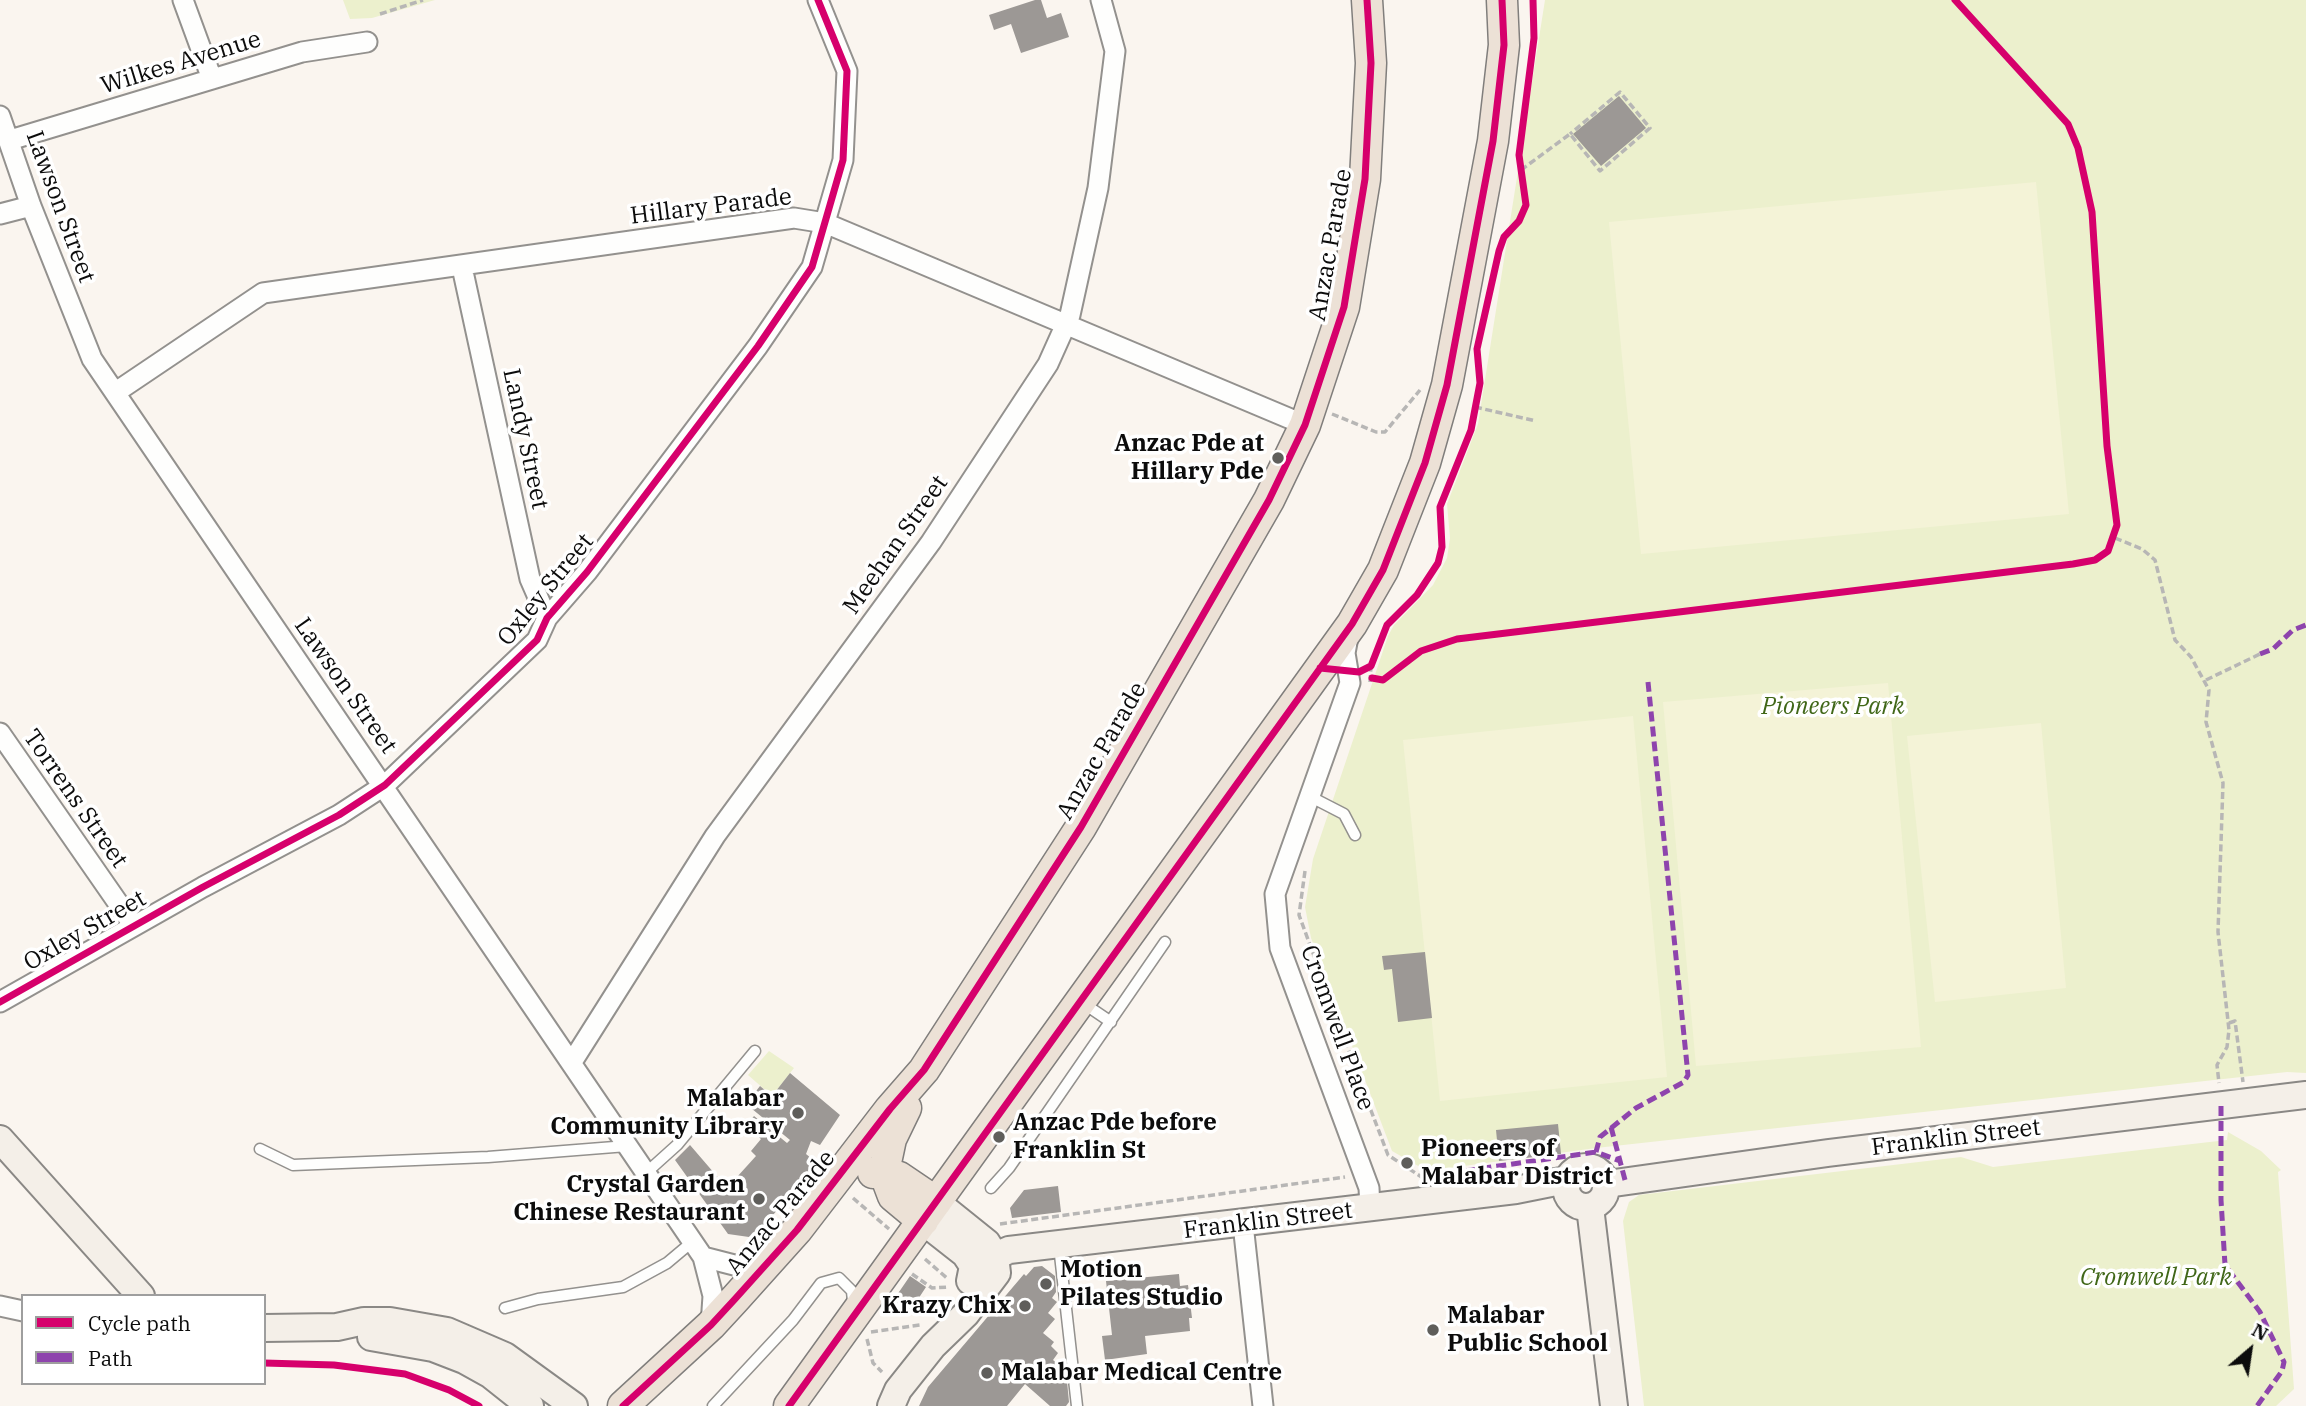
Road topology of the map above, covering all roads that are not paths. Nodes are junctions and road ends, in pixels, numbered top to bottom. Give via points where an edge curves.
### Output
1 (183, 0) edge
2 (818, 0) edge
3 (1101, 0) edge
4 (1367, 0) edge
5 (1502, 0) edge
6 (367, 42) dead end
7 (212, 79) junction
8 (0, 116) edge
9 (10, 141) junction
10 (31, 206) junction
11 (0, 214) edge
12 (825, 223) junction
13 (462, 267) junction
14 (1066, 324) junction
15 (116, 392) junction
16 (1313, 417) junction
17 (547, 618) junction
18 (1352, 624) junction
19 (0, 733) edge
20 (385, 785) junction
21 (1308, 796) junction
22 (1356, 835) dead end
23 (134, 926) junction
24 (1165, 942) dead end
25 (1079, 1001) junction
26 (0, 1002) edge
27 (1111, 1022) junction
28 (755, 1051) dead end
29 (572, 1062) junction
30 (925, 1070) junction
31 (2306, 1095) edge
32 (0, 1139) edge
33 (628, 1146) junction
34 (260, 1149) dead end
35 (647, 1172) junction
36 (884, 1172) junction
37 (1566, 1180) junction
38 (1606, 1184) junction
39 (991, 1188) dead end
40 (1590, 1207) junction
41 (1370, 1208) junction
42 (930, 1211) junction
43 (1243, 1224) junction
44 (797, 1230) junction
45 (1059, 1246) junction
46 (698, 1249) junction
47 (764, 1265) junction
48 (967, 1273) junction
49 (139, 1294) edge
50 (0, 1306) edge
51 (505, 1308) dead end
52 (21, 1311) edge
53 (711, 1325) junction
54 (865, 1325) junction
55 (337, 1327) junction
56 (266, 1328) edge
57 (822, 1360) junction
58 (479, 1368) junction
59 (506, 1406) edge
60 (530, 1406) edge
61 (574, 1406) edge
62 (623, 1406) edge
63 (713, 1406) edge
64 (774, 1406) edge
65 (789, 1406) edge
66 (891, 1406) edge
67 (1077, 1406) edge
68 (1263, 1406) edge
69 (1614, 1406) edge

1 - 7 street
2 - 12 street, Oxley Street via 847,71 843,160
3 - 14 street, Meehan Street via 1115,51 1098,188
4 - 16 main road, Anzac Parade via 1371,64 1365,179 1344,307
5 - 18 main road via 1504,45 1493,141 1447,385 1404,522
6 - 7 street, Wilkes Avenue via 303,52
7 - 9 street, Wilkes Avenue
8 - 9 street, Lawson Street
9 - 10 street, Lawson Street
10 - 11 street
10 - 15 street, Lawson Street via 92,359
12 - 13 street, Hillary Parade via 794,218
12 - 14 street, Hillary Parade
12 - 17 street, Oxley Street via 812,267 758,346
13 - 15 street, Hillary Parade via 263,293
13 - 17 street, Landy Street via 530,579
14 - 16 street, Hillary Parade
14 - 29 street, Meehan Street via 1048,364 931,542 715,836
15 - 20 street, Lawson Street via 167,474
16 - 30 main road, Anzac Parade via 1081,827
17 - 20 street, Oxley Street via 537,640
18 - 21 street, Cromwell Place via 1345,649 1350,683
18 - 25 main road
19 - 23 street, Torrens Street
20 - 23 street, Oxley Street via 339,815
20 - 29 street, Lawson Street
21 - 22 lane via 1344,814
21 - 41 street, Cromwell Place via 1275,894 1280,948 1364,1175
23 - 26 street, Oxley Street
24 - 27 lane
25 - 27 lane
25 - 42 main road
27 - 39 lane
28 - 35 lane via 677,1145
29 - 33 street, Lawson Street
30 - 36 main road via 891,1139
30 - 44 main road, Anzac Parade
31 - 38 street, Franklin Street
32 - 49 street
33 - 34 lane via 293,1165
33 - 35 street, Lawson Street
35 - 46 street, Lawson Street
36 - 42 main road via 906,1180
36 - 44 main road via 862,1179
37 - 38 street via 1585,1166 1597,1169
37 - 40 street via 1573,1203
37 - 41 street, Franklin Street
38 - 40 street via 1603,1199
40 - 69 street
41 - 43 street, Franklin Street
42 - 48 street via 974,1231
42 - 54 main road
43 - 45 street, Franklin Street
43 - 68 street
44 - 47 main road, Anzac Parade
45 - 48 street, Franklin Street via 1009,1250
45 - 67 lane
46 - 47 street via 742,1267
46 - 51 lane via 623,1287
46 - 53 street, Lawson Street via 713,1296
47 - 53 main road, Anzac Parade
48 - 66 street via 998,1267 994,1280 966,1314 927,1336
50 - 52 street
53 - 62 main road, Anzac Parade
54 - 57 main road
54 - 63 lane via 852,1291 839,1278 821,1283
55 - 56 street
55 - 58 street via 433,1348
55 - 61 street via 390,1321 463,1336 520,1365
57 - 64 main road
57 - 65 main road
58 - 59 street
58 - 60 street

